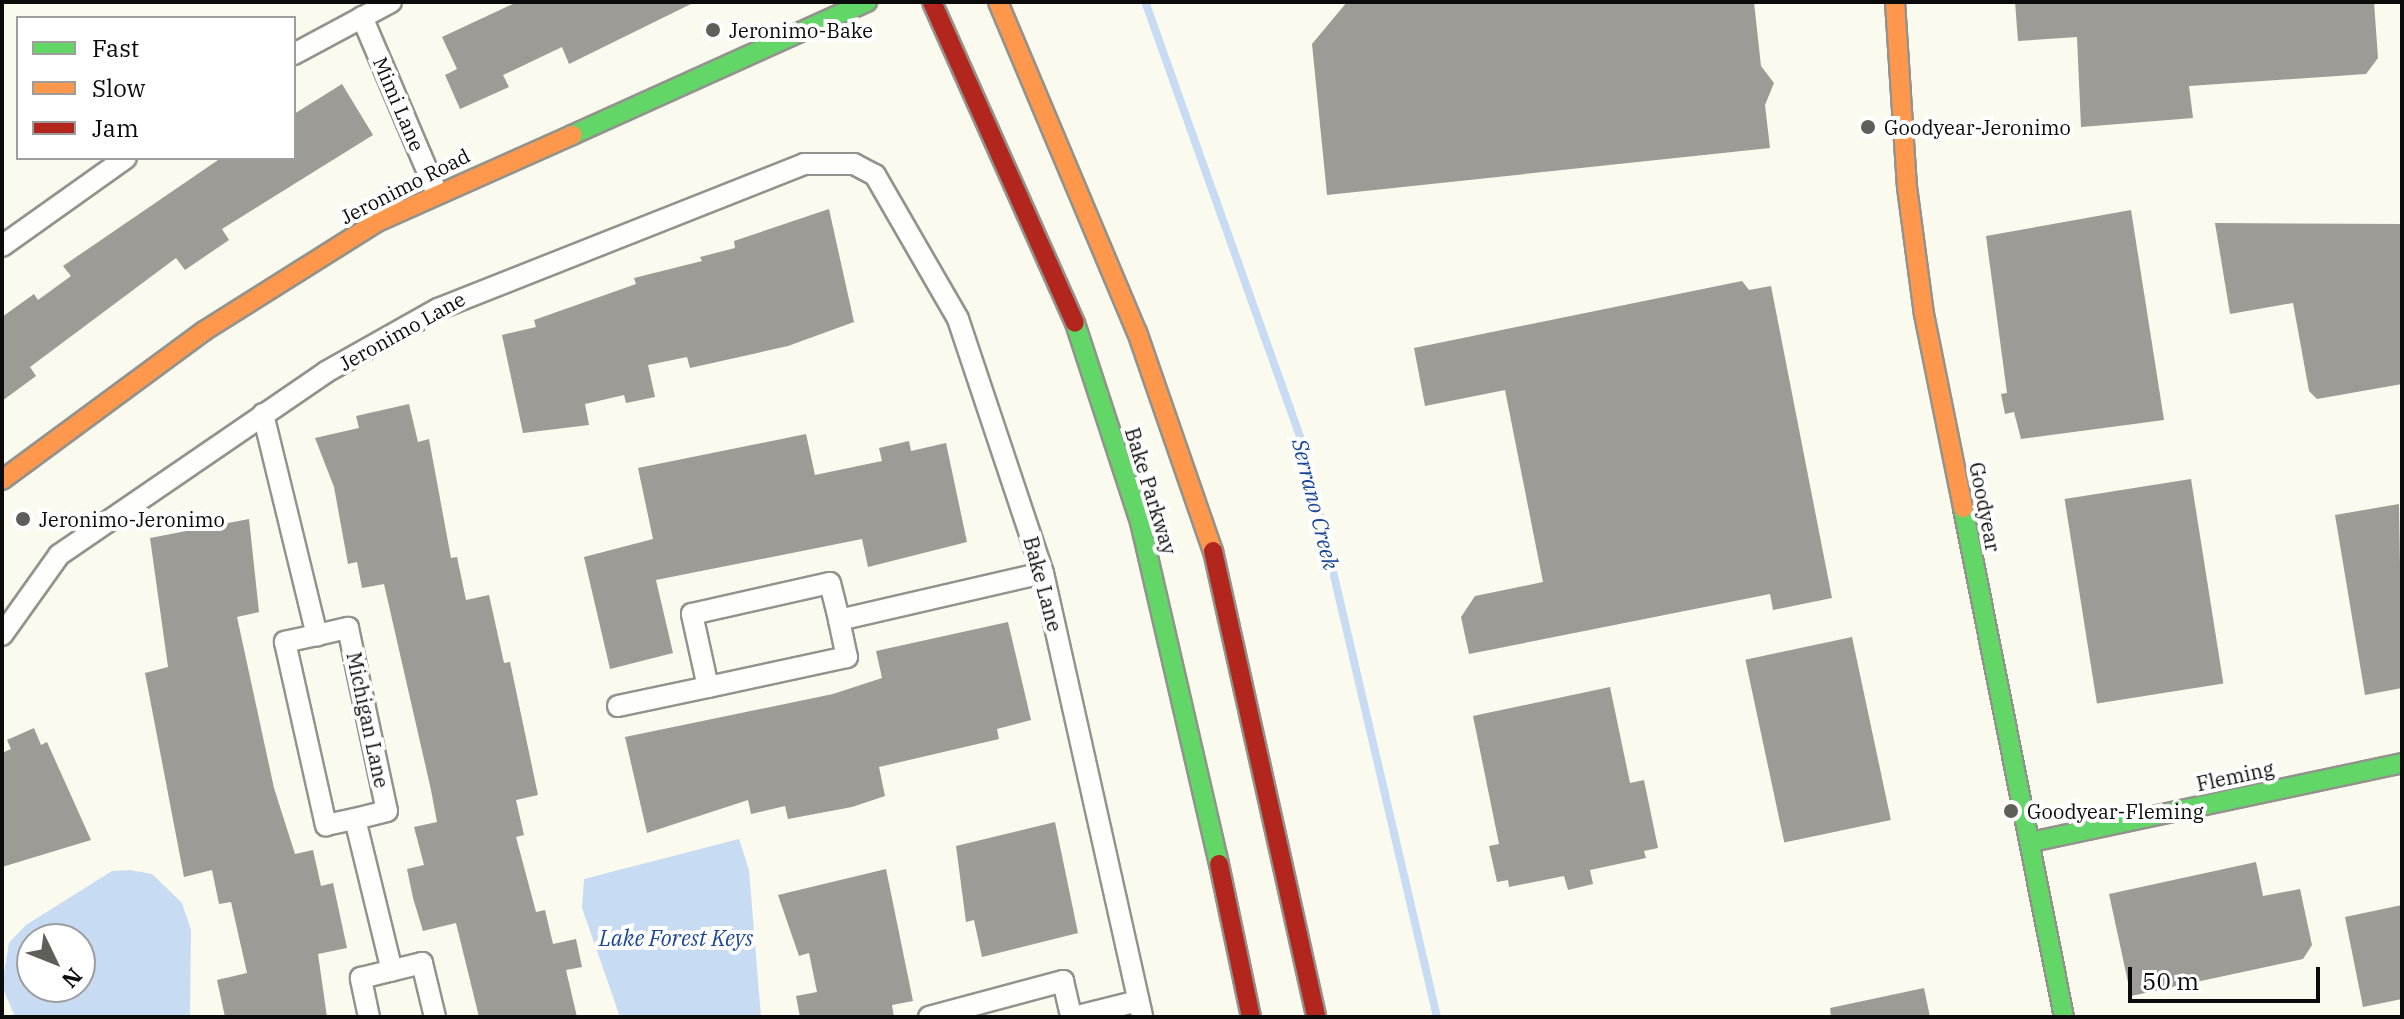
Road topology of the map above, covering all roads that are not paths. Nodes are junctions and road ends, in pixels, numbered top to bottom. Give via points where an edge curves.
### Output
1 (391, 2) edge
2 (867, 2) edge
3 (932, 2) edge
4 (998, 2) edge
5 (1895, 2) edge
6 (362, 17) junction
7 (296, 53) edge
8 (123, 160) edge
9 (875, 175) joint
10 (436, 191) junction
11 (2, 246) edge
12 (263, 414) junction
13 (2, 480) edge
14 (1043, 573) junction
15 (839, 620) junction
16 (2, 635) edge
17 (317, 635) junction
18 (708, 687) junction
19 (618, 706) dead end
20 (2402, 763) edge
21 (355, 819) junction
22 (2031, 842) junction
23 (392, 971) junction
24 (1140, 1009) edge
25 (369, 1017) edge
26 (435, 1017) edge
27 (929, 1017) edge
28 (1073, 1017) edge
29 (1251, 1017) edge
30 (1316, 1017) edge
31 (2064, 1017) edge

1 - 6 street
2 - 10 main road, Jeronimo Road
3 - 29 main road, Bake Parkway via 1067,300 1140,522 1183,689
4 - 30 main road, Bake Parkway via 1137,332 1201,504 1245,673
5 - 22 main road, Goodyear via 1907,187 1924,314
6 - 7 street
6 - 10 street, Mimi Lane
8 - 11 street
9 - 12 street, Jeronimo Lane via 834,161 804,164 532,267 427,315
9 - 14 street, Bake Lane via 958,319
10 - 13 main road, Jeronimo Road via 204,331
12 - 16 street, Jeronimo Lane via 59,555
12 - 17 street
14 - 15 street
14 - 24 street, Bake Lane
15 - 18 street via 847,657
15 - 18 street via 830,583 692,614
17 - 21 street, Michigan Lane via 285,642 326,825
17 - 21 street, Michigan Lane via 348,628 387,811
18 - 19 street
20 - 22 main road, Fleming
21 - 23 street
22 - 31 main road, Goodyear
23 - 25 street via 361,978
23 - 26 street via 422,963
24 - 28 street
27 - 28 street via 1063,981

